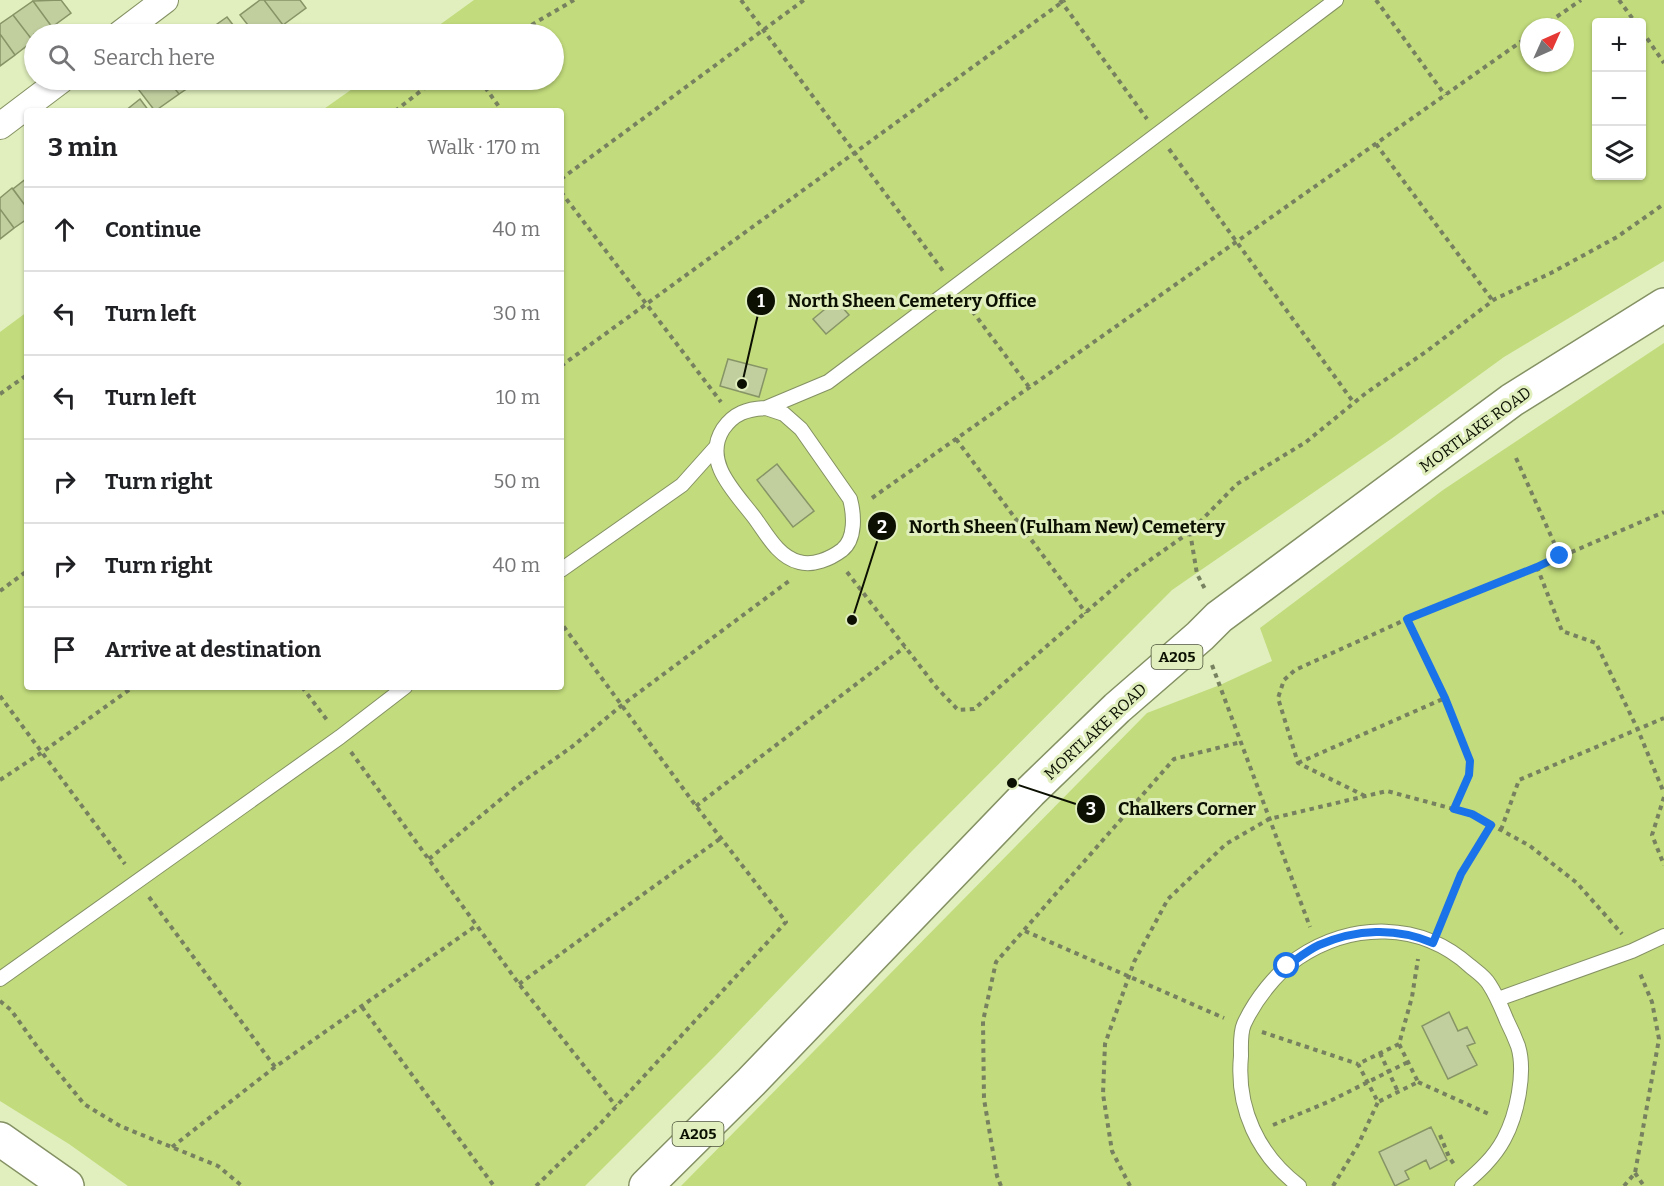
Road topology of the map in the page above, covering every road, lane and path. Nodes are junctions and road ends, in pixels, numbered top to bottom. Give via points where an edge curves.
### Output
1 (165, 0) edge
2 (574, 0) edge
3 (741, 0) edge
4 (804, 0) edge
5 (1336, 0) edge
6 (1376, 0) edge
7 (1581, 0) edge
8 (1619, 0) edge
9 (1062, 1) edge
10 (1555, 18) edge
11 (1632, 18) edge
12 (133, 24) edge
13 (533, 24) edge
14 (764, 30) junction
15 (1646, 39) edge
16 (1520, 42) edge
17 (1664, 63) edge
18 (48, 90) edge
19 (422, 90) edge
20 (487, 90) edge
21 (1445, 95) junction
22 (399, 108) edge
23 (500, 108) edge
24 (0, 126) edge
25 (1158, 135) junction
26 (1376, 144) junction
27 (855, 153) junction
28 (564, 177) edge
29 (564, 196) edge
30 (1664, 204) edge
31 (1236, 242) junction
32 (955, 287) junction
33 (1493, 301) junction
34 (646, 304) junction
35 (1664, 306) edge
36 (564, 364) edge
37 (24, 377) edge
38 (1029, 387) junction
39 (0, 394) edge
40 (1354, 403) junction
41 (766, 408) junction
42 (733, 417) junction
43 (956, 439) junction
44 (716, 447) junction
45 (1516, 458) dead end
46 (853, 511) junction
47 (1664, 512) edge
48 (1190, 532) junction
49 (834, 556) junction
50 (1560, 556) junction
51 (801, 563) junction
52 (1537, 567) junction
53 (564, 568) edge
54 (24, 573) edge
55 (0, 591) edge
56 (1086, 613) junction
57 (1219, 617) junction
58 (1407, 619) junction
59 (564, 627) edge
60 (905, 647) junction
61 (1220, 686) dead end
62 (129, 690) edge
63 (304, 690) edge
64 (401, 690) edge
65 (1445, 698) junction
66 (622, 705) junction
67 (1664, 718) edge
68 (1638, 730) junction
69 (340, 737) junction
70 (1241, 742) junction
71 (1298, 764) junction
72 (0, 780) edge
73 (1664, 795) edge
74 (1366, 796) junction
75 (696, 806) junction
76 (1454, 809) junction
77 (1269, 819) junction
78 (1491, 825) junction
79 (1501, 830) junction
80 (721, 838) junction
81 (429, 859) junction
82 (1664, 865) edge
83 (477, 925) junction
84 (1025, 931) junction
85 (1664, 936) edge
86 (1427, 941) junction
87 (1317, 946) junction
88 (1632, 951) junction
89 (1129, 977) junction
90 (0, 979) edge
91 (519, 984) junction
92 (1498, 999) junction
93 (0, 1001) edge
94 (362, 1007) junction
95 (1243, 1026) junction
96 (1399, 1044) junction
97 (1380, 1053) junction
98 (1408, 1062) junction
99 (1358, 1064) junction
100 (1389, 1072) junction
101 (1367, 1082) junction
102 (1418, 1082) junction
103 (1398, 1092) junction
104 (1378, 1102) junction
105 (616, 1106) junction
106 (1468, 1106) dead end
107 (1253, 1133) junction
108 (1440, 1135) dead end
109 (0, 1139) edge
110 (172, 1147) junction
111 (1635, 1173) junction
112 (1464, 1184) edge
113 (67, 1186) edge
114 (242, 1186) edge
115 (494, 1186) edge
116 (536, 1186) edge
117 (646, 1186) edge
118 (1001, 1186) edge
119 (1130, 1186) edge
120 (1299, 1186) edge
121 (1333, 1186) edge
122 (1624, 1186) edge
123 (1644, 1186) edge

1 - 12 street
2 - 13 path
3 - 14 path
4 - 14 path
5 - 25 lane
6 - 21 path
7 - 10 path
8 - 11 path
9 - 25 path
9 - 27 path
14 - 27 path
14 - 28 path
15 - 17 path
16 - 21 path
18 - 24 street
19 - 22 path
20 - 23 path
21 - 26 path
25 - 31 path
25 - 32 lane
26 - 31 path
26 - 33 path
27 - 32 path
27 - 34 path
29 - 34 path
30 - 33 path via 1617,237
31 - 38 path
31 - 40 path
32 - 38 path
32 - 41 lane via 828,382
33 - 40 path
34 - 36 path
34 - 42 path
35 - 57 highway, MORTLAKE ROAD / A205 via 1512,400
37 - 39 path
38 - 43 path
40 - 48 path via 1306,442 1237,484
41 - 42 lane
41 - 46 lane via 784,414 801,429 850,499
42 - 44 lane via 719,435
43 - 46 path
43 - 56 path
44 - 51 lane via 722,475 779,550
44 - 53 lane via 682,485
45 - 50 path
46 - 49 lane via 852,532 844,548
47 - 50 path
48 - 56 path via 1130,574
48 - 57 path via 1197,574
49 - 51 lane
49 - 60 path
50 - 52 path
51 - 66 path via 791,579
52 - 58 path
52 - 68 path via 1562,631 1596,643
54 - 55 path
56 - 60 path via 974,709 958,710
57 - 117 highway, MORTLAKE ROAD / A205 via 1030,792
58 - 65 path
58 - 71 path via 1295,670 1284,680 1278,699
59 - 66 path
60 - 75 path
61 - 70 path
62 - 72 path
63 - 69 path
64 - 69 lane
65 - 71 path
65 - 76 path via 1470,761 1469,775
66 - 75 path
66 - 81 path
67 - 68 path
68 - 73 path
68 - 79 path via 1519,780
69 - 81 path
69 - 90 lane
70 - 77 path
70 - 84 path via 1174,759
71 - 74 path
73 - 82 path via 1652,835
74 - 76 path via 1387,791
74 - 77 path
75 - 80 path
76 - 78 path
77 - 87 path
77 - 89 path via 1226,844 1168,899
78 - 79 path
78 - 86 path
79 - 88 path via 1530,846 1577,883 1619,929
80 - 91 path
80 - 105 path via 786,922
81 - 83 path
83 - 91 path
83 - 94 path
84 - 89 path
84 - 118 path via 996,962 983,1021 984,1099
85 - 88 lane
86 - 87 lane via 1385,931 1351,934
86 - 92 lane via 1456,954 1488,982
86 - 96 path
87 - 95 lane via 1287,966 1263,993
88 - 92 lane
88 - 111 path via 1652,1002 1659,1039
89 - 95 path
89 - 119 path via 1106,1044 1103,1094 1112,1151
91 - 105 path
92 - 112 lane via 1519,1048 1521,1079 1504,1139 1485,1166
93 - 110 path via 84,1104 120,1126
94 - 110 path via 275,1067
94 - 115 path
95 - 99 path
95 - 107 lane via 1242,1098
96 - 97 path
96 - 98 path
97 - 99 path
97 - 100 path
98 - 100 path
98 - 102 path
99 - 101 path
100 - 101 path
100 - 103 path
101 - 104 path
101 - 107 path
102 - 103 path
102 - 106 path
103 - 104 path
104 - 121 path
105 - 116 path
107 - 120 lane via 1268,1156
108 - 112 path
109 - 113 highway
110 - 114 path via 218,1166
111 - 122 path
111 - 123 path

